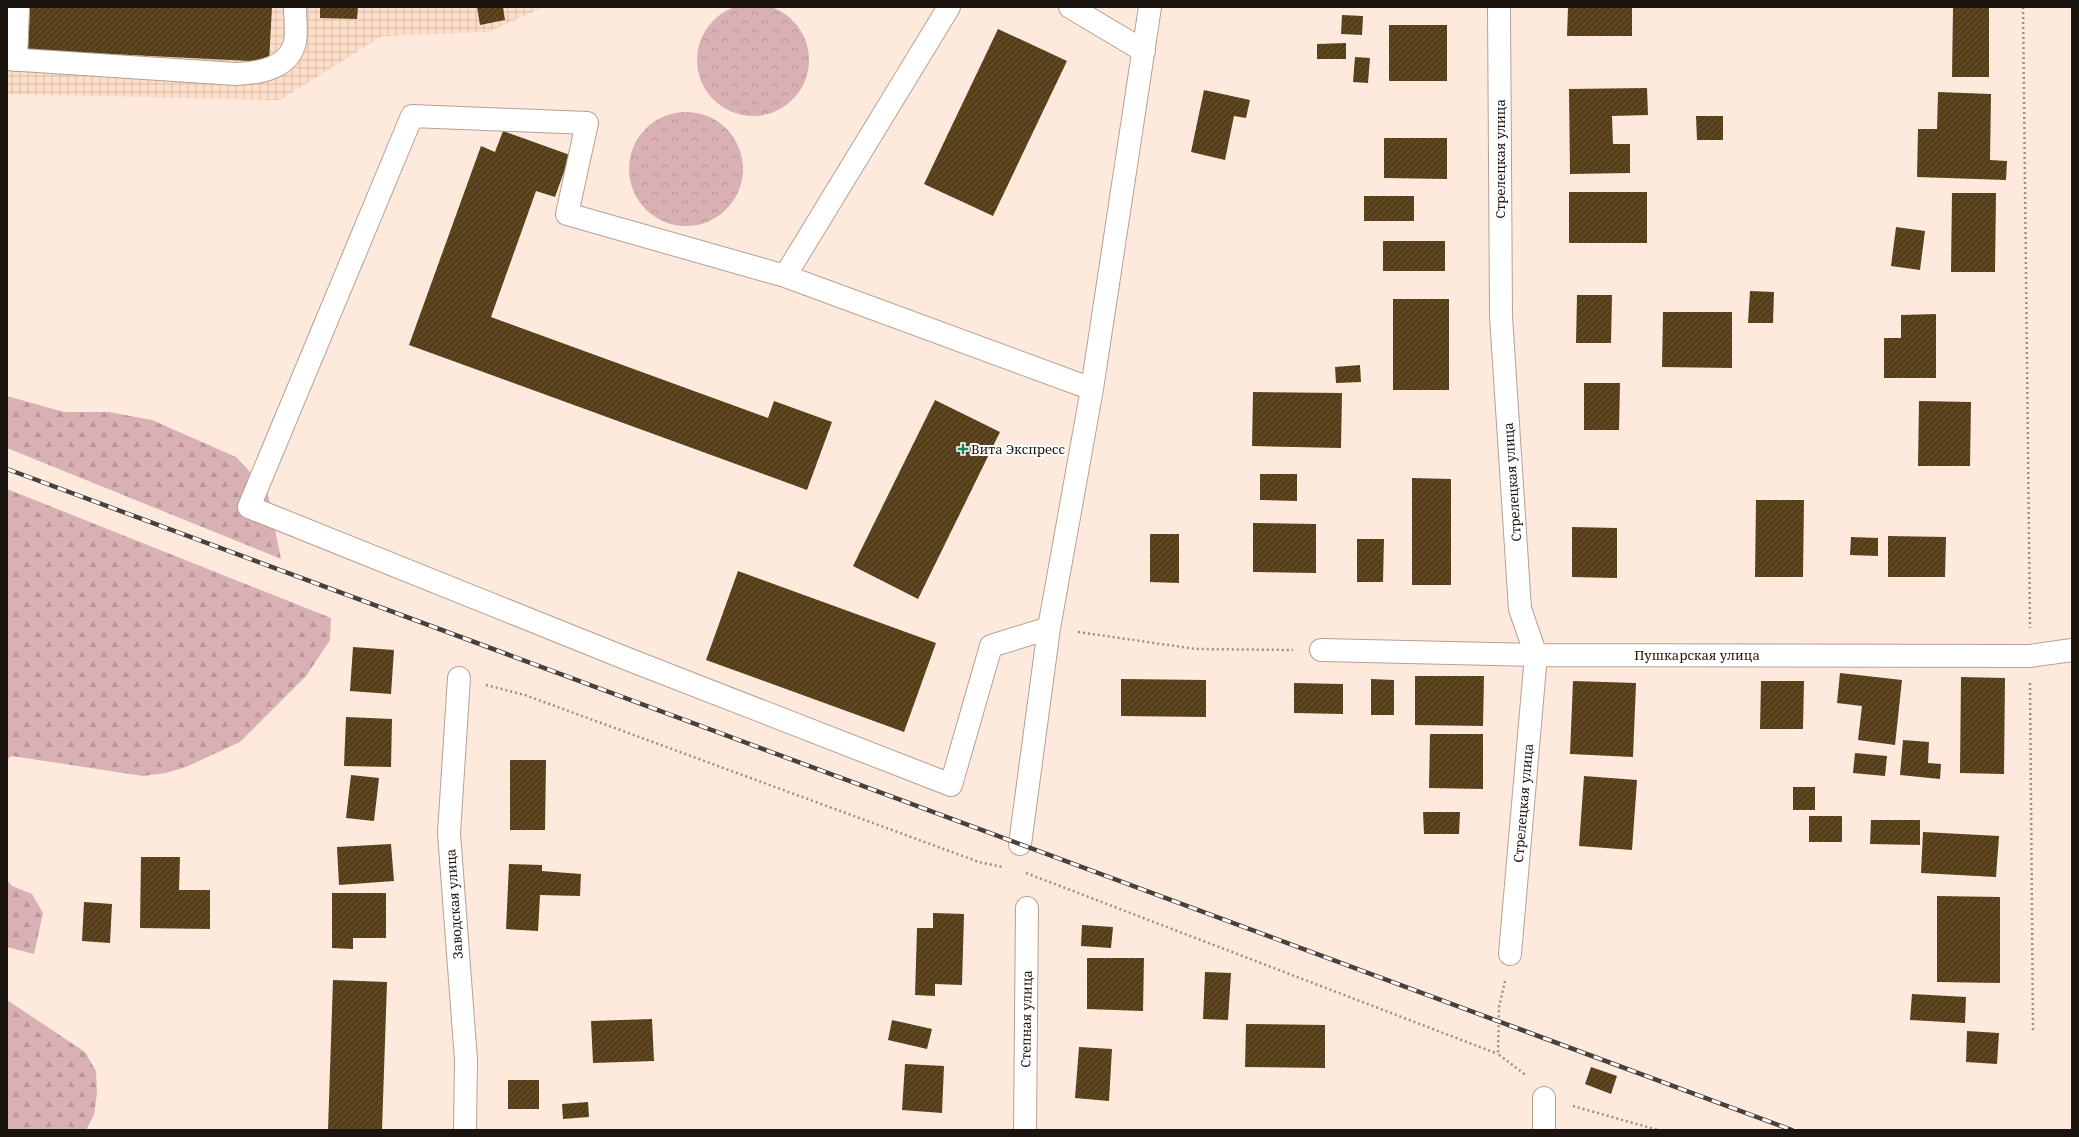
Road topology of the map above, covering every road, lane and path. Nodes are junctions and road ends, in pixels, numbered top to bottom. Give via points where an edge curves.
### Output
1 (18, 7) edge
2 (295, 7) edge
3 (949, 7) edge
4 (1070, 7) edge
5 (1150, 7) edge
6 (1499, 7) edge
7 (2022, 7) edge
8 (1144, 51) junction
9 (12, 60) edge
10 (785, 276) junction
11 (1092, 388) junction
12 (1049, 628) junction
13 (1321, 650) joint
14 (2072, 650) edge
15 (1536, 655) junction
16 (2030, 656) junction
17 (458, 678) joint
18 (1020, 844) dead end
19 (1007, 868) dead end
20 (1021, 871) dead end
21 (1027, 908) dead end
22 (1510, 954) joint
23 (2033, 1030) dead end
24 (1498, 1054) junction
25 (1544, 1098) junction
26 (465, 1130) edge
27 (1024, 1130) edge
28 (1544, 1130) edge
29 (1658, 1130) edge

1 - 9 street
2 - 9 street via 295,42 290,53 278,64 255,73 236,74
3 - 10 street
4 - 8 street
5 - 8 street
6 - 15 street, Стрелецкая улица via 1501,316 1520,609
7 - 16 path
8 - 11 street
10 - 11 street
10 - 12 street via 567,214 587,123 412,116 249,507 951,785 991,646
11 - 12 street
12 - 13 path via 1196,649
12 - 18 street
13 - 15 street, Пушкарская улица
14 - 16 street, Пушкарская улица
15 - 16 street, Пушкарская улица
15 - 22 street, Стрелецкая улица
16 - 23 path
17 - 19 path via 525,695 979,862
17 - 26 street, Заводская улица via 449,833 466,1060
20 - 24 path
21 - 27 street, Степная улица
22 - 24 path via 1499,1007
24 - 25 path via 1535,1082
25 - 28 street
25 - 29 path

